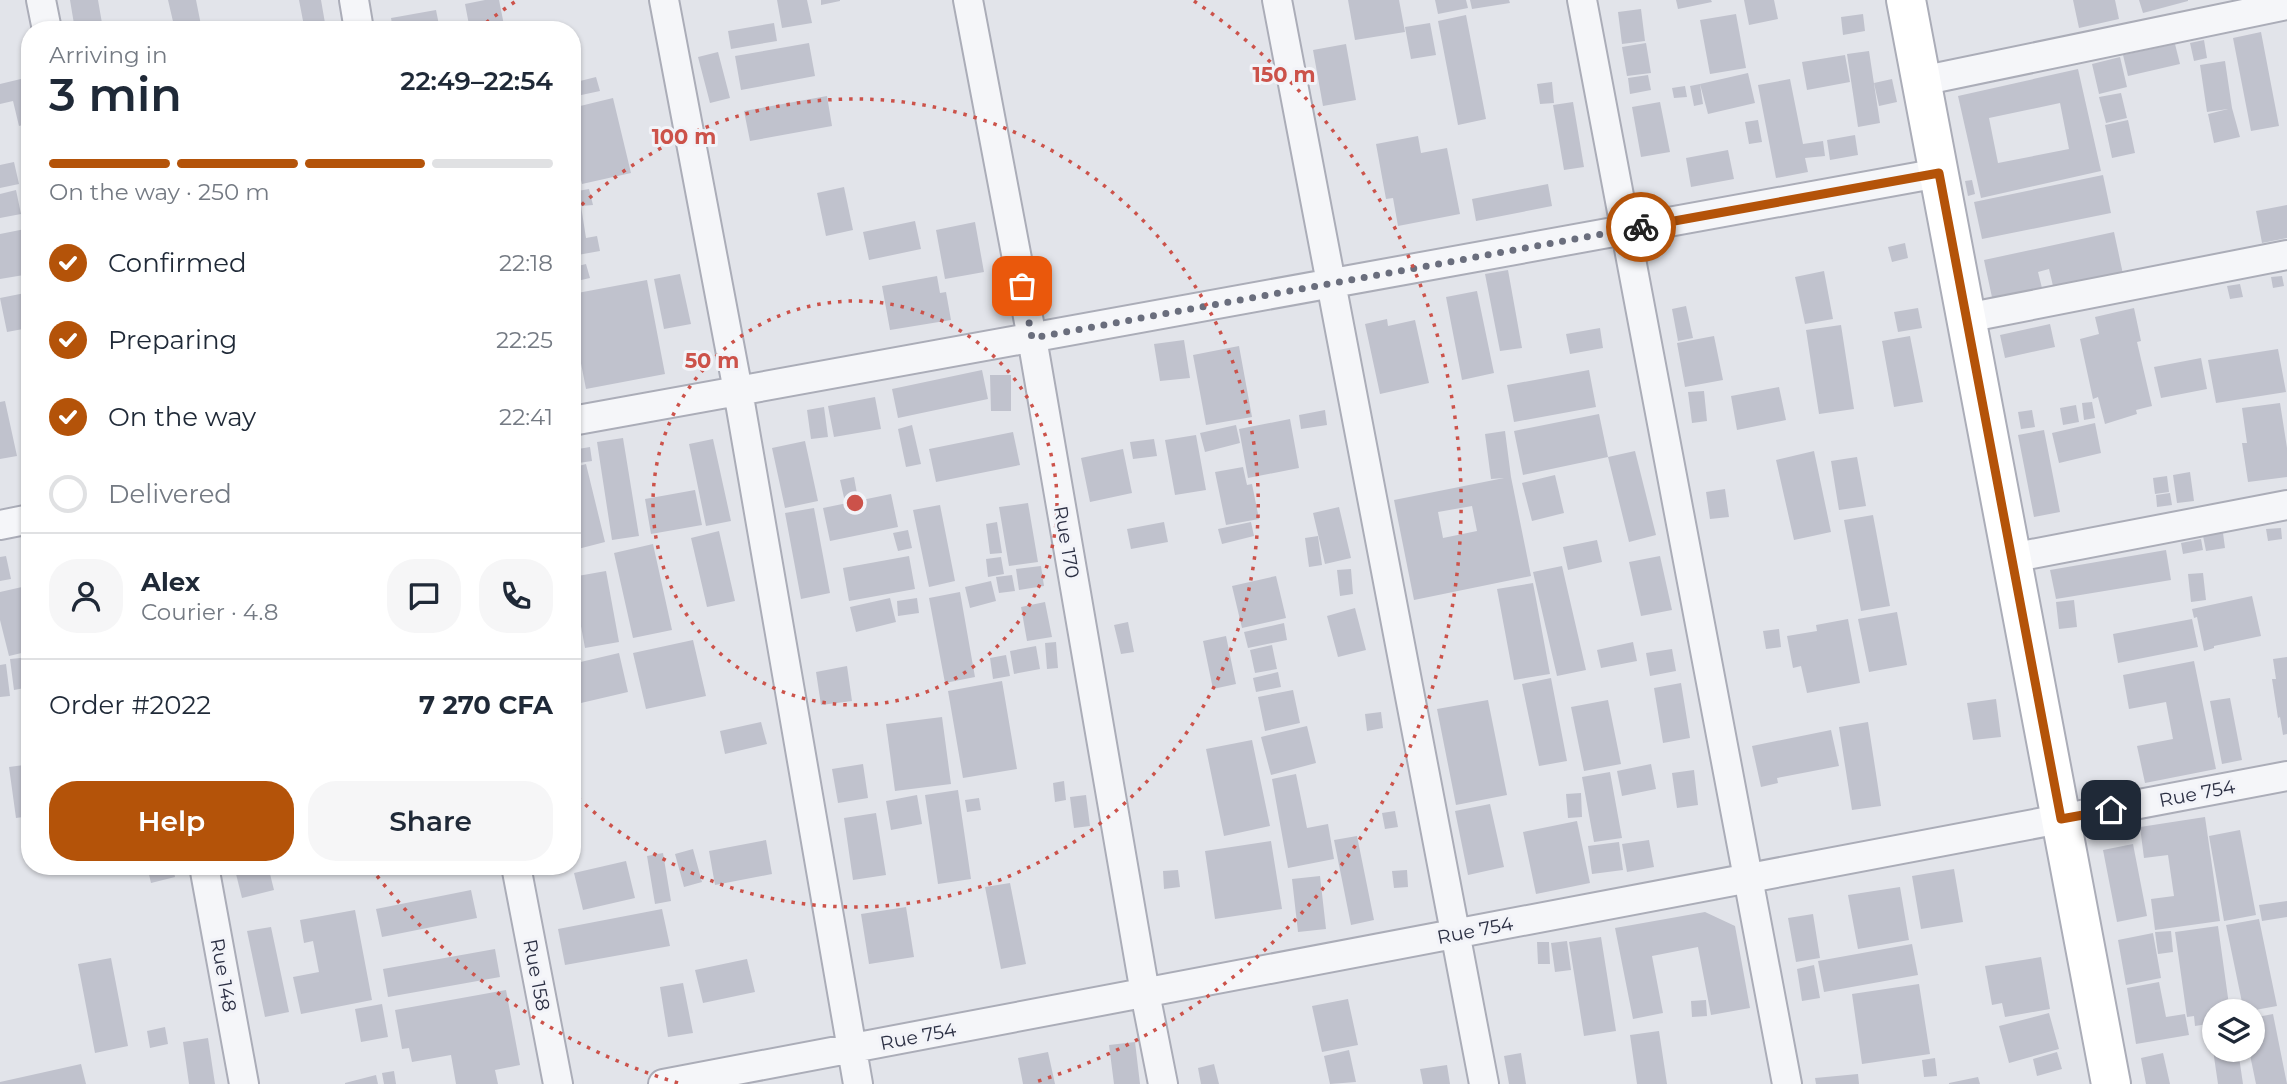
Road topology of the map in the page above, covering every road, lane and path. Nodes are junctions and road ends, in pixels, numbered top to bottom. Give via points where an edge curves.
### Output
1 (41, 0) edge
2 (354, 0) edge
3 (664, 0) edge
4 (968, 0) edge
5 (1277, 0) edge
6 (1582, 0) edge
7 (1906, 0) edge
8 (2287, 5) edge
9 (45, 21) edge
10 (358, 21) edge
11 (1921, 81) junction
12 (1939, 173) junction
13 (1626, 230) junction
14 (2287, 254) edge
15 (1331, 283) junction
16 (1966, 318) junction
17 (1032, 338) junction
18 (738, 391) junction
19 (581, 419) edge
20 (2287, 505) edge
21 (21, 521) edge
22 (0, 525) edge
23 (2011, 558) junction
24 (2287, 776) edge
25 (2061, 819) junction
26 (206, 875) edge
27 (518, 875) edge
28 (1748, 878) junction
29 (1456, 934) junction
30 (1144, 993) junction
31 (850, 1048) junction
32 (244, 1084) edge
33 (558, 1084) edge
34 (663, 1084) edge
35 (858, 1084) edge
36 (1163, 1084) edge
37 (1484, 1084) edge
38 (1787, 1084) edge
39 (2111, 1084) edge

1 - 9 street
2 - 10 street
3 - 18 street
4 - 17 street, Rue 170
5 - 15 street
6 - 13 street
7 - 11 street
8 - 11 street
11 - 12 street
12 - 13 street
12 - 16 street
13 - 15 street
13 - 28 street
14 - 16 street
15 - 17 street
15 - 29 street
16 - 23 street
17 - 18 street
17 - 30 street, Rue 170
18 - 19 street
18 - 31 street
20 - 23 street
21 - 22 street
23 - 25 street
24 - 25 street, Rue 754
25 - 28 street, Rue 754
25 - 39 street
26 - 32 street, Rue 148
27 - 33 street, Rue 158
28 - 29 street, Rue 754
28 - 38 street
29 - 30 street, Rue 754
29 - 37 street
30 - 31 street, Rue 754
30 - 36 street, Rue 170
31 - 34 street, Rue 754
31 - 35 street

